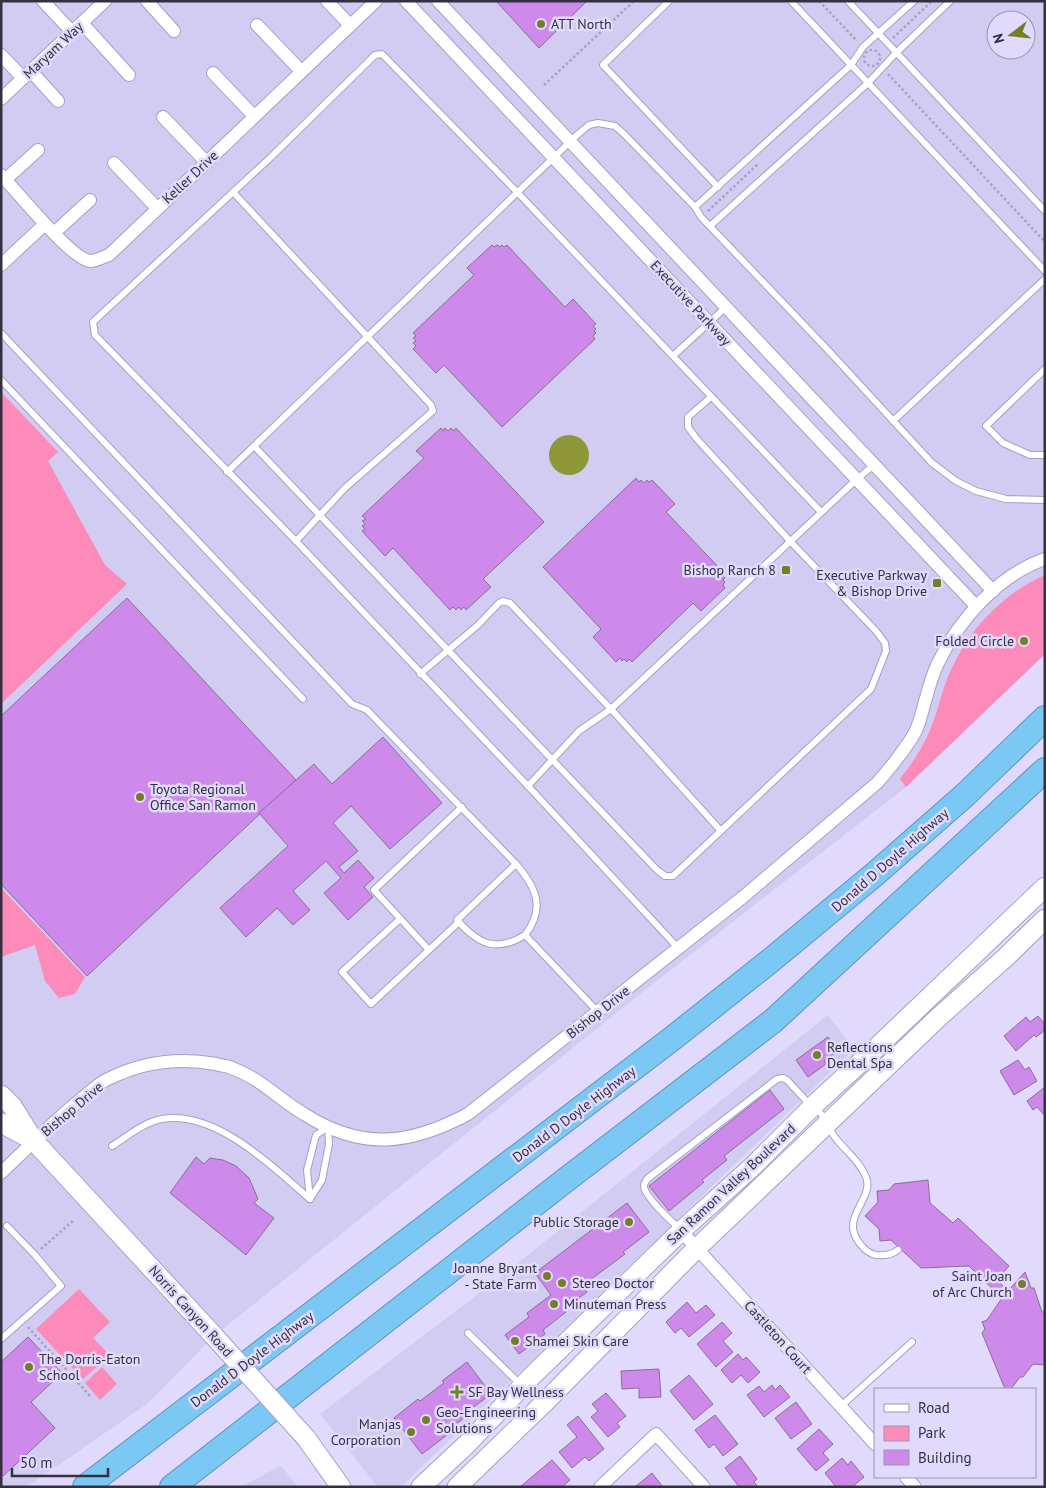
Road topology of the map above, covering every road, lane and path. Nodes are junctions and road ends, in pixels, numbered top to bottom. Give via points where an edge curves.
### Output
1 (43, 1) edge
2 (105, 1) edge
3 (147, 1) edge
4 (327, 1) edge
5 (376, 1) edge
6 (406, 1) edge
7 (438, 1) edge
8 (634, 1) edge
9 (669, 1) edge
10 (791, 1) edge
11 (819, 1) edge
12 (848, 1) edge
13 (914, 1) edge
14 (932, 1) edge
15 (950, 1) edge
16 (82, 23) junction
17 (257, 25) dead end
18 (350, 25) junction
19 (174, 31) dead end
20 (72, 32) junction
21 (879, 34) junction
22 (887, 44) junction
23 (865, 49) junction
24 (878, 52) junction
25 (896, 53) junction
26 (1, 55) edge
27 (851, 65) junction
28 (880, 66) junction
29 (301, 71) junction
30 (213, 73) dead end
31 (27, 74) junction
32 (129, 75) dead end
33 (868, 84) junction
34 (544, 85) dead end
35 (1, 99) edge
36 (58, 102) dead end
37 (254, 116) junction
38 (163, 117) dead end
39 (571, 141) junction
40 (38, 150) dead end
41 (554, 158) junction
42 (206, 162) junction
43 (114, 163) dead end
44 (4, 177) edge
45 (718, 187) junction
46 (233, 192) junction
47 (518, 193) junction
48 (90, 200) dead end
49 (695, 207) junction
50 (157, 208) junction
51 (1045, 211) edge
52 (45, 224) junction
53 (710, 226) junction
54 (54, 233) junction
55 (1045, 242) edge
56 (1, 265) edge
57 (1045, 271) edge
58 (1045, 279) edge
59 (726, 307) junction
60 (709, 323) junction
61 (1, 333) edge
62 (367, 337) junction
63 (673, 356) junction
64 (1045, 369) edge
65 (1, 380) edge
66 (712, 397) junction
67 (893, 421) junction
68 (254, 446) junction
69 (1045, 455) edge
70 (874, 464) junction
71 (228, 472) junction
72 (857, 479) junction
73 (1045, 500) edge
74 (821, 512) junction
75 (320, 514) junction
76 (296, 541) junction
77 (790, 541) junction
78 (1045, 559) edge
79 (993, 591) junction
80 (976, 606) junction
81 (448, 651) junction
82 (420, 674) junction
83 (303, 699) dead end
84 (611, 709) junction
85 (1045, 718) edge
86 (552, 759) junction
87 (1045, 770) edge
88 (528, 786) junction
89 (462, 807) junction
90 (721, 830) junction
91 (516, 864) junction
92 (1045, 887) edge
93 (400, 919) junction
94 (1045, 919) edge
95 (459, 922) junction
96 (525, 935) junction
97 (428, 949) junction
98 (679, 949) junction
99 (598, 1012) junction
100 (1, 1095) edge
101 (814, 1106) junction
102 (1, 1123) edge
103 (828, 1124) junction
104 (328, 1127) junction
105 (34, 1141) junction
106 (112, 1146) dead end
107 (1, 1172) edge
108 (310, 1199) junction
109 (74, 1220) dead end
110 (7, 1226) dead end
111 (681, 1231) junction
112 (697, 1248) junction
113 (898, 1250) dead end
114 (35, 1255) junction
115 (22, 1321) junction
116 (468, 1333) dead end
117 (1, 1339) edge
118 (912, 1342) dead end
119 (522, 1386) junction
120 (90, 1396) dead end
121 (840, 1407) junction
122 (874, 1443) edge
123 (85, 1487) edge
124 (172, 1487) edge
125 (341, 1487) edge
126 (421, 1487) edge
127 (457, 1487) edge
128 (600, 1487) edge
129 (704, 1487) edge

1 - 20 street
2 - 16 street, Maryam Way
3 - 19 street
4 - 18 street
5 - 18 street, Keller Drive
6 - 41 street, Executive Parkway
7 - 39 street, Executive Parkway
8 - 34 path
9 - 45 lane via 603,65
10 - 27 lane
11 - 23 path
12 - 21 lane
13 - 21 lane
14 - 22 path
15 - 25 lane
16 - 20 street, Maryam Way
16 - 32 street
17 - 29 street
18 - 29 street, Keller Drive
20 - 31 street, Maryam Way
21 - 22 lane
21 - 23 lane
22 - 24 path
22 - 25 lane
23 - 24 path
23 - 27 lane
23 - 28 path via 866,63
24 - 28 path
25 - 28 lane
25 - 51 lane
26 - 31 street
27 - 33 lane
27 - 45 lane
28 - 33 lane
28 - 55 path
29 - 37 street, Keller Drive
30 - 37 street
31 - 35 street, Maryam Way
31 - 36 street
33 - 53 lane
33 - 57 lane
37 - 42 street, Keller Drive
38 - 42 street
39 - 41 lane
39 - 49 lane via 589,125 615,126
39 - 59 street, Executive Parkway
40 - 44 street
41 - 47 lane
41 - 60 street, Executive Parkway
42 - 50 street, Keller Drive
43 - 50 street
44 - 52 street, Keller Drive
45 - 49 lane
46 - 47 lane via 375,55 382,54
46 - 62 lane
46 - 71 lane via 93,322 96,335
47 - 62 lane
47 - 63 lane
48 - 54 street
49 - 53 lane
50 - 54 street, Keller Drive via 109,255 97,260 89,261 81,256
52 - 54 street, Keller Drive
52 - 56 street
53 - 67 lane
58 - 67 lane
59 - 60 lane
59 - 70 street, Executive Parkway
60 - 63 lane
60 - 72 street, Executive Parkway
61 - 89 lane via 352,704 367,710
62 - 68 lane
62 - 75 lane via 431,405 433,411
63 - 66 lane
64 - 69 lane via 986,426 1003,443 1030,455
65 - 83 lane
66 - 74 lane
66 - 77 lane via 688,418 688,427
67 - 73 lane via 932,463 956,481 976,491 1006,499
68 - 71 lane
68 - 75 lane
70 - 72 lane
70 - 79 street, Executive Parkway
71 - 76 lane
72 - 74 lane
72 - 80 street, Executive Parkway
74 - 77 lane
75 - 76 lane
75 - 81 lane
76 - 82 lane
77 - 84 lane
77 - 90 lane via 876,631 885,643 886,651 871,690
78 - 79 street, Bishop Drive via 1017,573
79 - 80 street, Bishop Drive
80 - 98 street, Bishop Drive via 937,664 916,730 886,773
81 - 82 lane
81 - 84 lane via 499,603 510,603
81 - 86 lane
82 - 88 lane
84 - 86 lane via 579,731
84 - 90 lane
85 - 123 highway, Donald D Doyle Highway via 875,874 674,1038
86 - 88 lane
86 - 90 lane via 664,876 672,876
87 - 124 highway via 774,1021
88 - 98 lane
89 - 91 lane
89 - 93 lane via 374,890
91 - 95 lane via 457,920
91 - 96 lane via 529,879 536,898 535,918
92 - 101 main road, San Ramon Valley Boulevard
93 - 97 lane
93 - 97 lane via 342,972 370,1004
94 - 103 main road, San Ramon Valley Boulevard
95 - 96 lane via 486,944 508,943
95 - 97 lane
96 - 99 lane
98 - 99 street, Bishop Drive
99 - 104 street, Bishop Drive via 468,1114 432,1132 373,1140
100 - 105 main road, Norris Canyon Road via 12,1106
101 - 103 lane
101 - 111 main road, San Ramon Valley Boulevard
101 - 111 lane via 787,1080 777,1079 646,1179 645,1190
102 - 105 main road, Norris Canyon Road
103 - 112 main road, San Ramon Valley Boulevard
103 - 113 lane via 836,1140 860,1165 867,1180 867,1189 855,1213 852,1228 858,1241 873,1255
104 - 105 street, Bishop Drive via 233,1068 169,1061 132,1068 104,1081
104 - 108 lane via 329,1144 322,1180
104 - 108 lane via 316,1135 307,1170
105 - 107 street, Bishop Drive
105 - 125 main road, Norris Canyon Road, bridge via 306,1438
106 - 108 lane via 145,1124 163,1119 206,1124 258,1155
109 - 114 path
110 - 114 lane
111 - 112 street, Castleton Court
111 - 119 main road, San Ramon Valley Boulevard
112 - 121 street, Castleton Court
112 - 127 main road, San Ramon Valley Boulevard
114 - 115 lane via 61,1286
115 - 117 lane
115 - 120 path
116 - 119 lane
118 - 121 lane
119 - 126 main road, San Ramon Valley Boulevard
121 - 122 street, Castleton Court
128 - 129 street via 656,1434

